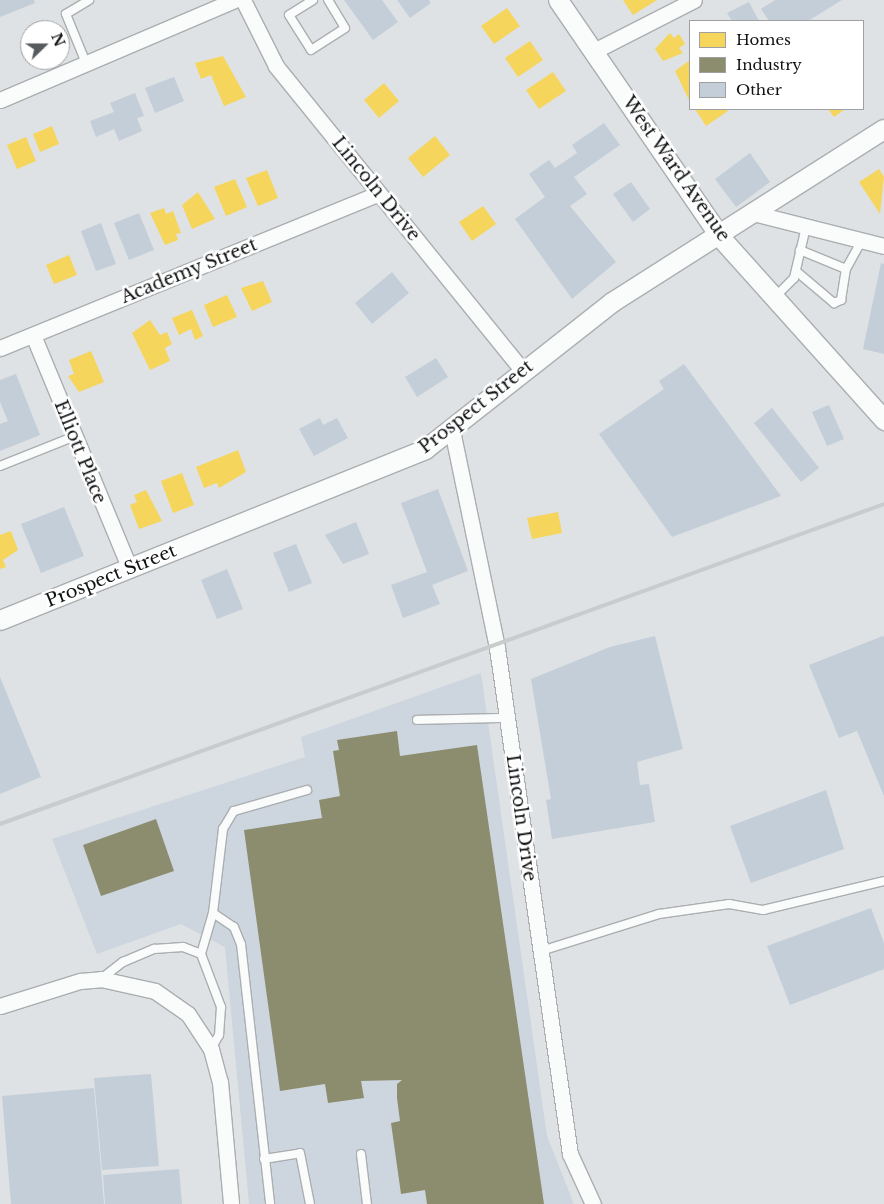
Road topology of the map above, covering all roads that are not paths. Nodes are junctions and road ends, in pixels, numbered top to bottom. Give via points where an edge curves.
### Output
1 (89, 0) edge
2 (234, 0) edge
3 (243, 0) edge
4 (313, 0) edge
5 (328, 0) edge
6 (558, 0) edge
7 (694, 0) edge
8 (594, 51) junction
9 (86, 63) junction
10 (0, 100) edge
11 (884, 129) edge
12 (379, 193) junction
13 (757, 214) junction
14 (806, 227) junction
15 (720, 237) junction
16 (862, 240) junction
17 (884, 246) edge
18 (800, 250) junction
19 (846, 269) junction
20 (796, 271) junction
21 (776, 296) junction
22 (33, 335) junction
23 (0, 348) edge
24 (522, 370) junction
25 (884, 420) edge
26 (452, 430) junction
27 (73, 437) junction
28 (0, 466) edge
29 (129, 568) junction
30 (0, 620) edge
31 (507, 718) junction
32 (416, 720) dead end
33 (307, 790) dead end
34 (884, 881) edge
35 (212, 913) junction
36 (541, 951) junction
37 (202, 954) junction
38 (101, 979) junction
39 (0, 1006) edge
40 (211, 1049) junction
41 (361, 1154) dead end
42 (264, 1159) junction
43 (232, 1204) edge
44 (270, 1204) edge
45 (310, 1204) edge
46 (367, 1204) edge
47 (593, 1204) edge

1 - 9 lane via 66,14
2 - 9 street
3 - 12 street, Lincoln Drive via 276,66
4 - 5 lane via 289,15 311,50 345,28
6 - 8 street, West Ward Avenue
7 - 8 street
8 - 15 street, West Ward Avenue
9 - 10 street
11 - 13 street, Prospect Street
12 - 22 street, Academy Street
12 - 24 street, Lincoln Drive
13 - 14 street
13 - 15 street, Prospect Street
14 - 16 street
14 - 18 lane
15 - 21 street, West Ward Avenue
15 - 24 street, Prospect Street via 612,302
16 - 17 street
16 - 19 lane
18 - 19 lane
18 - 20 lane
19 - 20 lane via 838,304
20 - 21 lane
21 - 25 street, West Ward Avenue
22 - 23 street, Academy Street
22 - 27 street, Elliott Place
24 - 26 street, Prospect Street
26 - 29 street, Prospect Street via 401,462
26 - 31 street, Lincoln Drive
27 - 28 lane
27 - 29 street, Elliott Place
29 - 30 street, Prospect Street
31 - 32 lane
31 - 36 street, Lincoln Drive
33 - 35 lane via 234,812 223,829
34 - 36 lane via 763,910 729,904 659,914
35 - 37 lane
35 - 42 lane via 234,927 241,944 262,1104 259,1125
36 - 47 street, Lincoln Drive via 570,1154
37 - 38 lane via 183,946 154,949
37 - 40 lane via 221,1007 219,1035
38 - 39 street via 80,981
38 - 40 street via 128,982 171,1000 193,1020
40 - 43 street via 220,1082
41 - 46 lane
42 - 44 lane
42 - 45 lane via 300,1153

